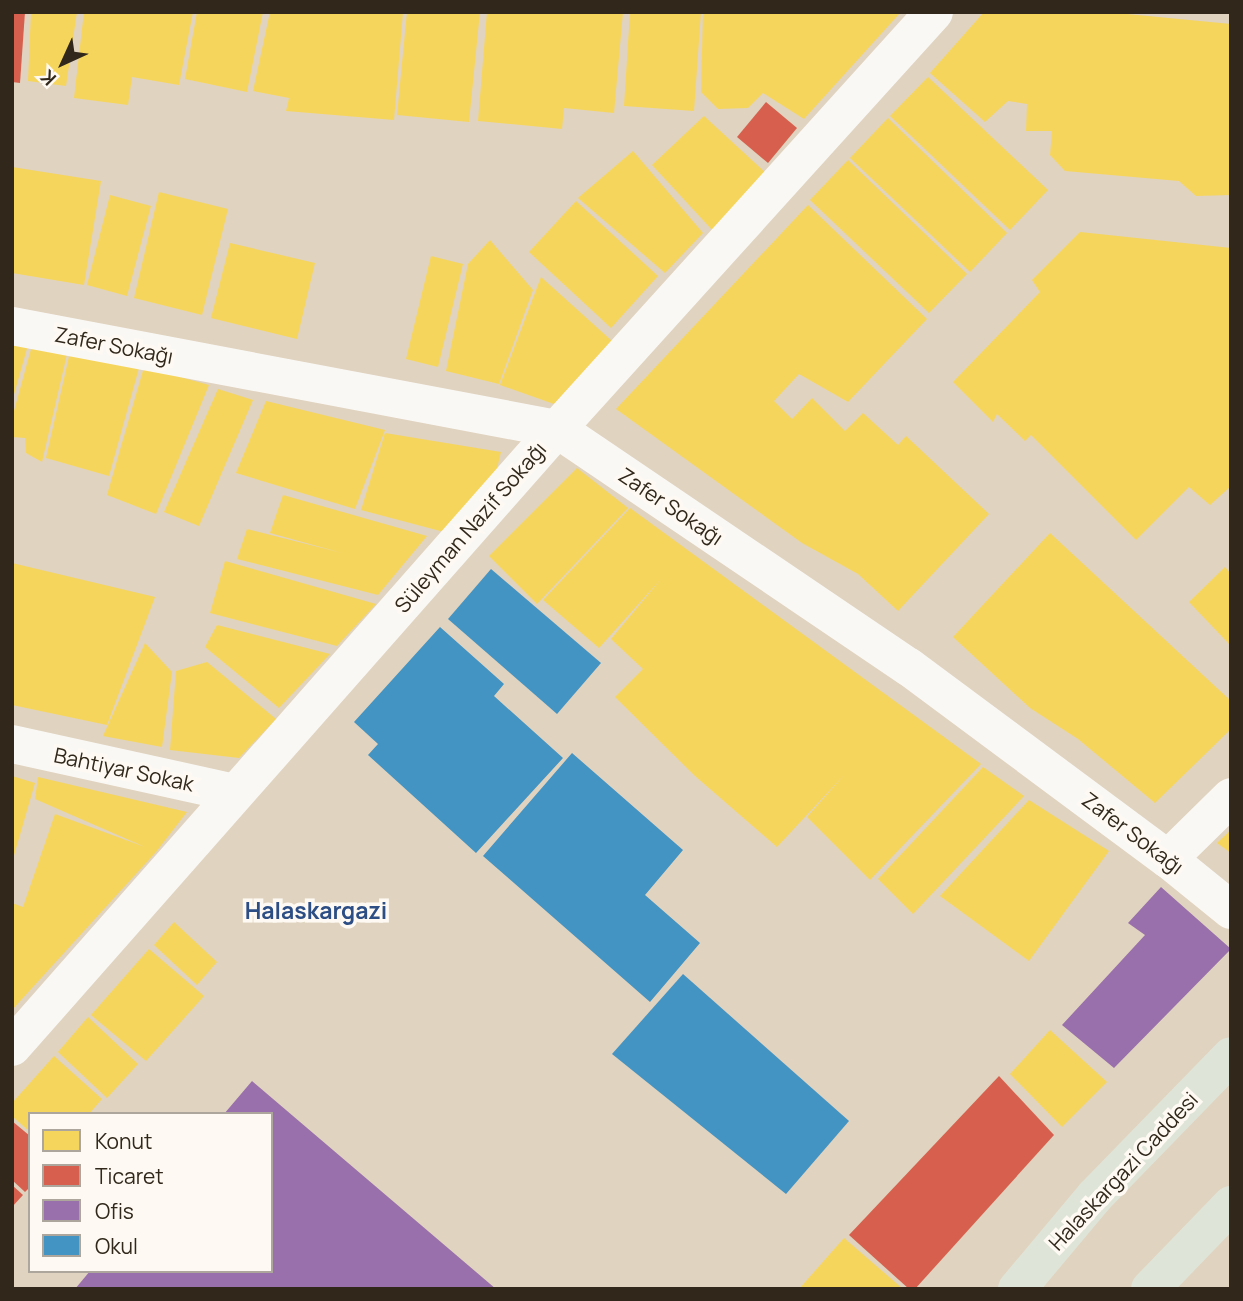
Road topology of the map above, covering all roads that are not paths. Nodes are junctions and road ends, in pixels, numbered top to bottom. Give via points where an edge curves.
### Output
1 (934, 12) edge
2 (12, 326) edge
3 (557, 429) junction
4 (12, 744) edge
5 (235, 793) junction
6 (1231, 797) edge
7 (1168, 859) junction
8 (1231, 910) edge
9 (12, 1046) edge
10 (1231, 1056) edge
11 (1231, 1205) edge
12 (1017, 1289) edge
13 (1150, 1289) edge

1 - 3 street, Süleyman Nazif Sokağı
2 - 3 street, Zafer Sokağı
3 - 5 street, Süleyman Nazif Sokağı
3 - 7 street, Zafer Sokağı via 909,667
4 - 5 street, Bahtiyar Sokak
5 - 9 street, Süleyman Nazif Sokağı
6 - 7 street
7 - 8 street, Zafer Sokağı
10 - 12 main road, Halaskargazi Caddesi via 1095,1196
11 - 13 main road

